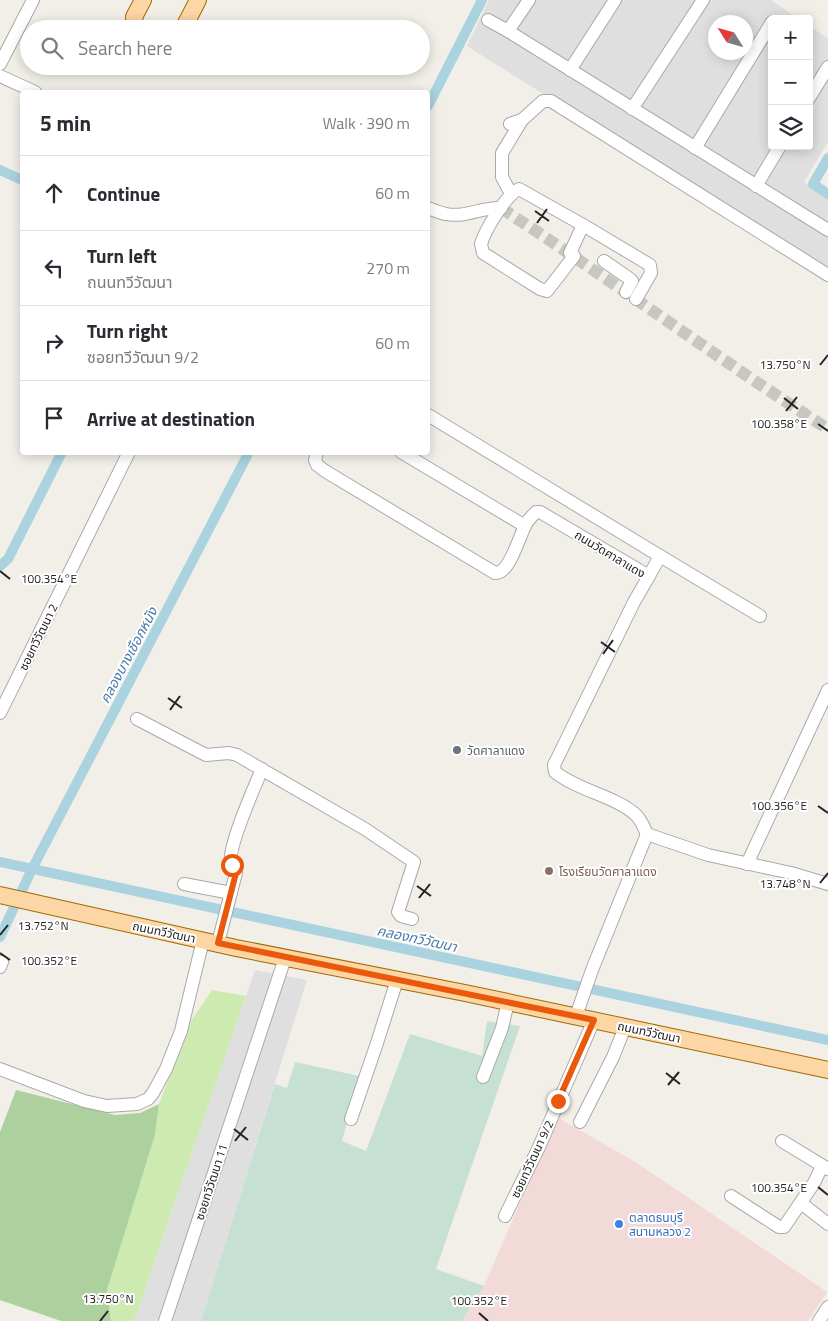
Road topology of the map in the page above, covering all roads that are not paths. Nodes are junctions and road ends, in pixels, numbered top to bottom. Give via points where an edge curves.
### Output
1 (33, 0) edge
2 (143, 0) edge
3 (198, 0) edge
4 (529, 0) edge
5 (616, 0) edge
6 (703, 0) edge
7 (23, 20) edge
8 (136, 20) edge
9 (188, 20) edge
10 (488, 20) dead end
11 (20, 25) edge
12 (768, 29) edge
13 (508, 31) junction
14 (0, 64) edge
15 (828, 66) edge
16 (570, 70) junction
17 (0, 76) edge
18 (31, 90) edge
19 (813, 91) edge
20 (632, 109) junction
21 (695, 148) junction
22 (778, 150) edge
23 (756, 186) junction
24 (511, 194) junction
25 (501, 208) junction
26 (430, 209) edge
27 (583, 225) junction
28 (828, 230) edge
29 (604, 261) dead end
30 (828, 275) edge
31 (430, 416) edge
32 (128, 455) edge
33 (316, 455) edge
34 (406, 455) edge
35 (578, 507) junction
36 (524, 526) junction
37 (566, 527) junction
38 (660, 556) junction
39 (649, 576) junction
40 (760, 616) dead end
41 (828, 690) edge
42 (0, 713) edge
43 (137, 720) dead end
44 (262, 769) junction
45 (647, 834) junction
46 (747, 864) junction
47 (184, 884) dead end
48 (828, 884) edge
49 (231, 893) junction
50 (0, 895) edge
51 (412, 920) dead end
52 (215, 937) junction
53 (285, 958) junction
54 (397, 980) junction
55 (508, 1002) junction
56 (576, 1016) junction
57 (594, 1020) junction
58 (625, 1027) junction
59 (0, 1069) edge
60 (828, 1070) edge
61 (483, 1078) dead end
62 (351, 1119) dead end
63 (580, 1122) dead end
64 (782, 1141) dead end
65 (825, 1167) edge
66 (732, 1196) dead end
67 (802, 1203) junction
68 (505, 1216) dead end
69 (828, 1224) edge
70 (828, 1307) edge
71 (165, 1321) edge
72 (819, 1321) edge

1 - 7 street
2 - 8 main road
3 - 9 main road
4 - 13 street
5 - 16 street
6 - 20 street
10 - 13 street
11 - 14 street
12 - 21 street
13 - 16 street
15 - 19 street
16 - 20 street
17 - 18 street
20 - 21 street
21 - 23 street
22 - 23 street
23 - 28 street
24 - 25 street
24 - 27 street via 522,190
24 - 30 street via 502,177 502,153 516,122 542,101 551,101
25 - 26 street via 461,215
25 - 27 street via 481,244 481,250 547,291 572,255
27 - 29 street via 650,265 651,274 631,295 630,278
31 - 35 street
32 - 42 street, ซอยทวีวัฒนา 2
33 - 36 street via 317,466 495,573 503,571 507,565
34 - 36 street
35 - 37 street
35 - 38 street
36 - 37 street, ถนนวัดศาลาแดง via 536,512 540,512
37 - 39 street, ถนนวัดศาลาแดง
38 - 39 street
38 - 40 street
39 - 45 street, ถนนวัดศาลาแดง via 554,765 555,772 561,777 637,815
41 - 46 street
43 - 44 street via 206,755 229,753
44 - 49 street via 233,848 231,862 236,873
44 - 51 street via 365,829 414,862 398,912
45 - 46 street via 708,855
45 - 56 street
46 - 48 street
47 - 49 street
49 - 52 street
50 - 52 main road, ถนนทวีวัฒนา
52 - 53 main road, ถนนทวีวัฒนา
52 - 59 street via 166,1069 148,1099 137,1104 107,1106 84,1101
53 - 54 main road, ถนนทวีวัฒนา
53 - 71 street, ซอยทวีวัฒนา 11
54 - 55 main road, ถนนทวีวัฒนา
54 - 62 street
55 - 56 main road, ถนนทวีวัฒนา
55 - 61 street
56 - 57 main road, ถนนทวีวัฒนา
57 - 58 main road, ถนนทวีวัฒนา
57 - 68 street, ซอยทวีวัฒนา 9/2
58 - 60 main road, ถนนทวีวัฒนา
58 - 63 street
64 - 65 street
65 - 67 street
66 - 67 street via 778,1227 784,1227
67 - 69 street
70 - 72 street

